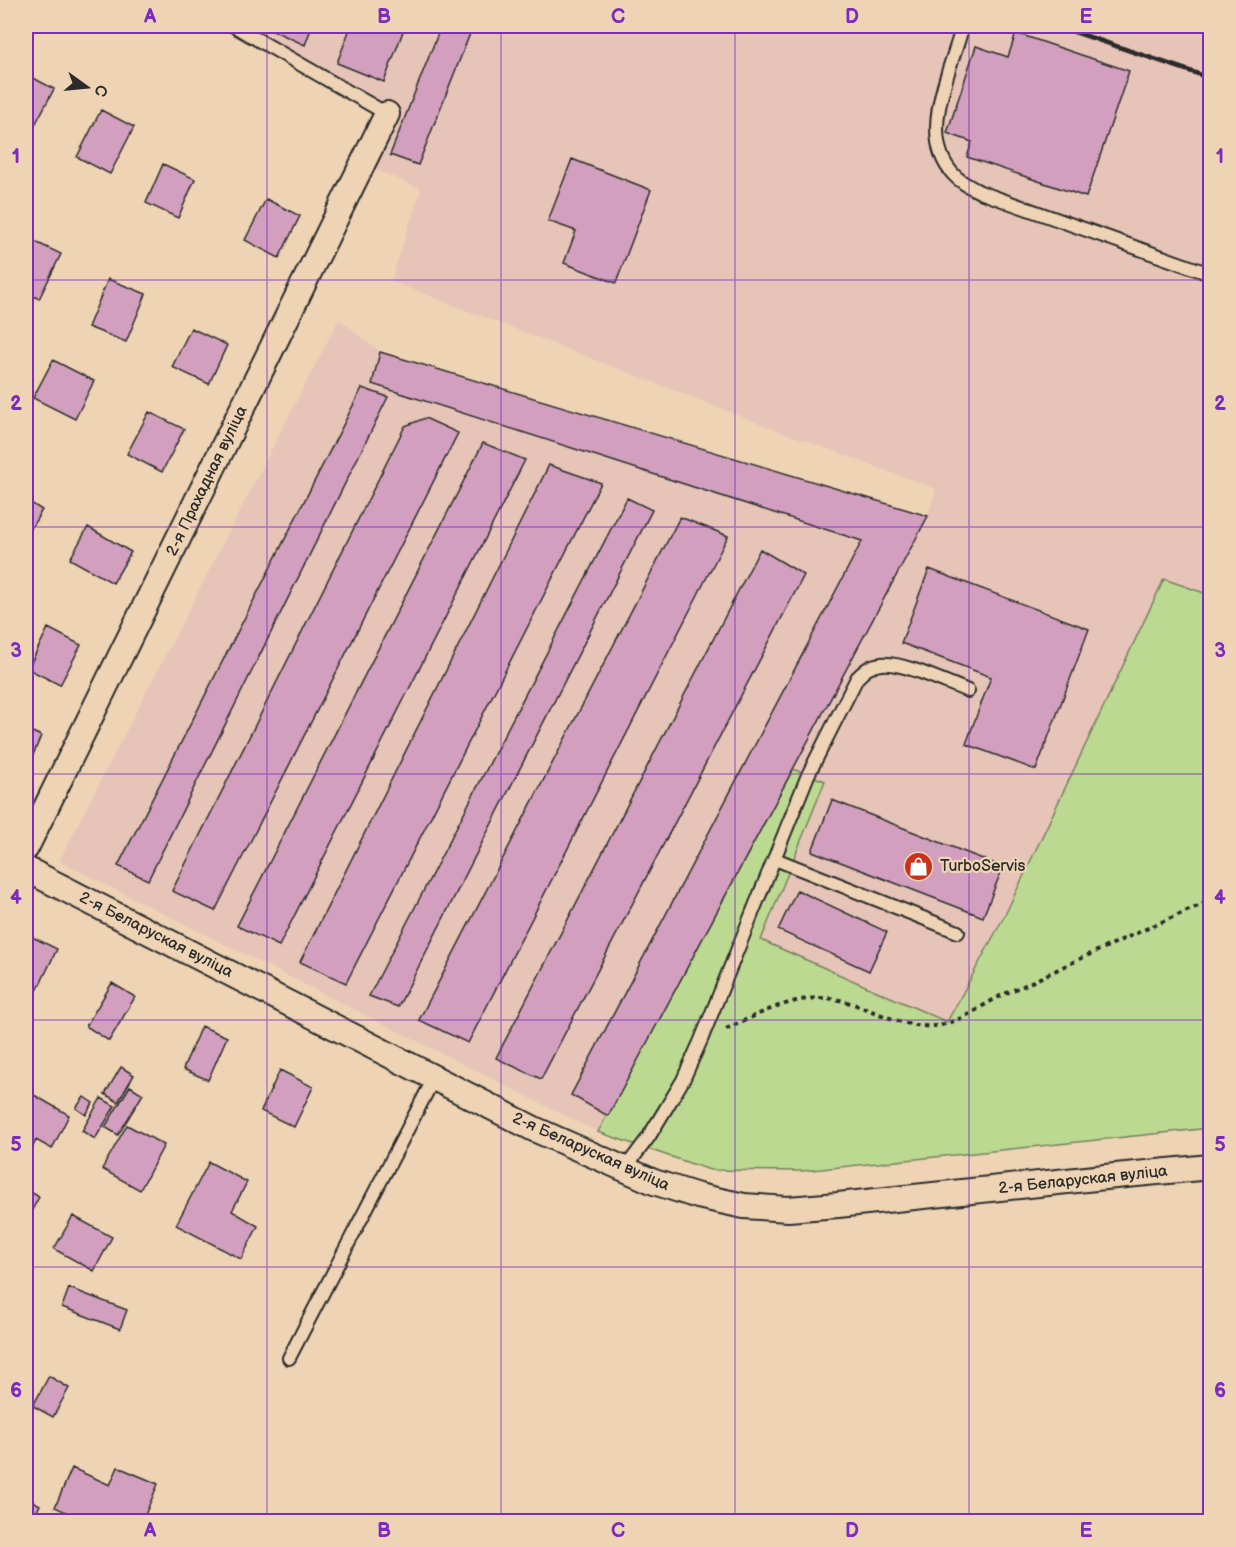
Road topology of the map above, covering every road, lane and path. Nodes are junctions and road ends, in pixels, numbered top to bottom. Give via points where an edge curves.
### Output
1 (234, 26) edge
2 (961, 26) edge
3 (387, 114) joint
4 (1210, 274) edge
5 (968, 692) dead end
6 (26, 848) edge
7 (775, 859) junction
8 (26, 869) edge
9 (1210, 901) edge
10 (958, 932) dead end
11 (701, 1040) junction
12 (434, 1078) junction
13 (1210, 1167) edge
14 (624, 1170) junction
15 (289, 1358) dead end

1 - 3 lane
2 - 4 lane via 942,93 936,133 939,150 954,176 980,192
3 - 6 street, 2-я Прахадная вуліца
5 - 7 lane via 891,663 867,668 857,678 808,775
7 - 10 lane
7 - 11 lane
8 - 12 street, 2-я Беларуская вуліца
9 - 11 path via 944,1024 898,1021 833,999 807,999 776,1007
11 - 14 lane via 665,1110
12 - 14 street, 2-я Беларуская вуліца
12 - 15 lane
13 - 14 street, 2-я Беларуская вуліца via 788,1209 744,1206 698,1196

